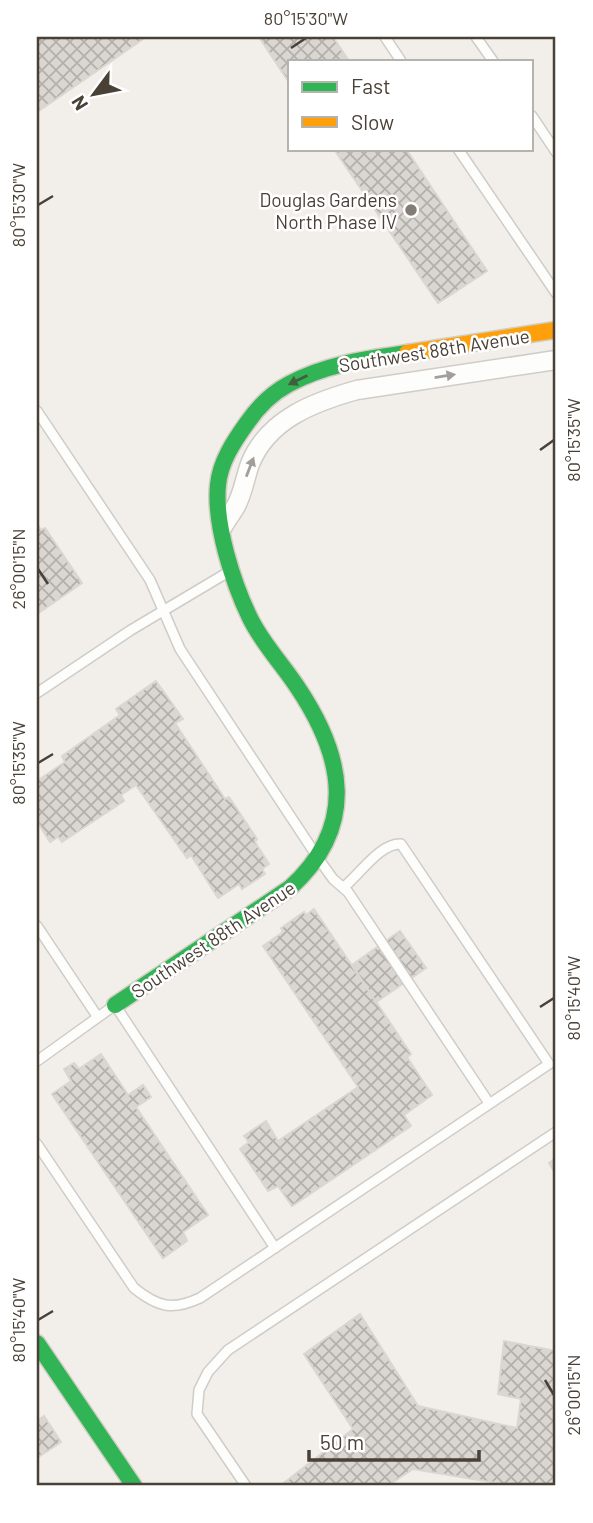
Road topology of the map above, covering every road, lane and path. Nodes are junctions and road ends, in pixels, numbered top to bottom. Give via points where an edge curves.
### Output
1 (385, 37) edge
2 (477, 37) edge
3 (400, 60) edge
4 (493, 60) edge
5 (534, 119) edge
6 (459, 150) edge
7 (556, 152) edge
8 (556, 293) edge
9 (556, 330) edge
10 (556, 359) edge
11 (37, 411) edge
12 (247, 424) junction
13 (267, 436) junction
14 (222, 528) junction
15 (232, 570) junction
16 (162, 611) junction
17 (37, 693) edge
18 (318, 858) junction
19 (344, 887) junction
20 (37, 926) edge
21 (115, 1005) junction
22 (97, 1016) junction
23 (37, 1061) edge
24 (489, 1103) junction
25 (556, 1132) edge
26 (37, 1144) edge
27 (275, 1248) junction
28 (37, 1343) edge
29 (134, 1486) edge
30 (246, 1486) edge

1 - 3 lane
2 - 4 lane
5 - 7 lane
6 - 8 lane
9 -> 12 street, Southwest 88th Avenue via 351,361 319,370 281,388
13 -> 10 street, Southwest 88th Avenue via 297,411 357,390
11 - 16 lane via 150,580
12 - 13 street
12 - 14 street, Southwest 88th Avenue via 227,456 218,485
14 -> 13 street, Southwest 88th Avenue
14 - 15 street, Southwest 88th Avenue
15 - 16 lane
15 - 18 street, Southwest 88th Avenue via 251,620 312,710 332,750 337,770 335,818
16 - 17 lane
16 - 18 lane via 180,649
18 - 19 lane
18 - 21 street, Southwest 88th Avenue via 290,888
19 - 24 lane
19 - 24 lane via 383,848 401,844 411,857 549,1065
20 - 22 lane
21 - 22 lane
21 - 27 lane
22 - 23 lane
24 - 27 lane
25 - 30 lane via 228,1350 208,1372 199,1390 197,1414
26 - 27 lane via 134,1288 151,1301 171,1307 186,1305
28 - 29 street

